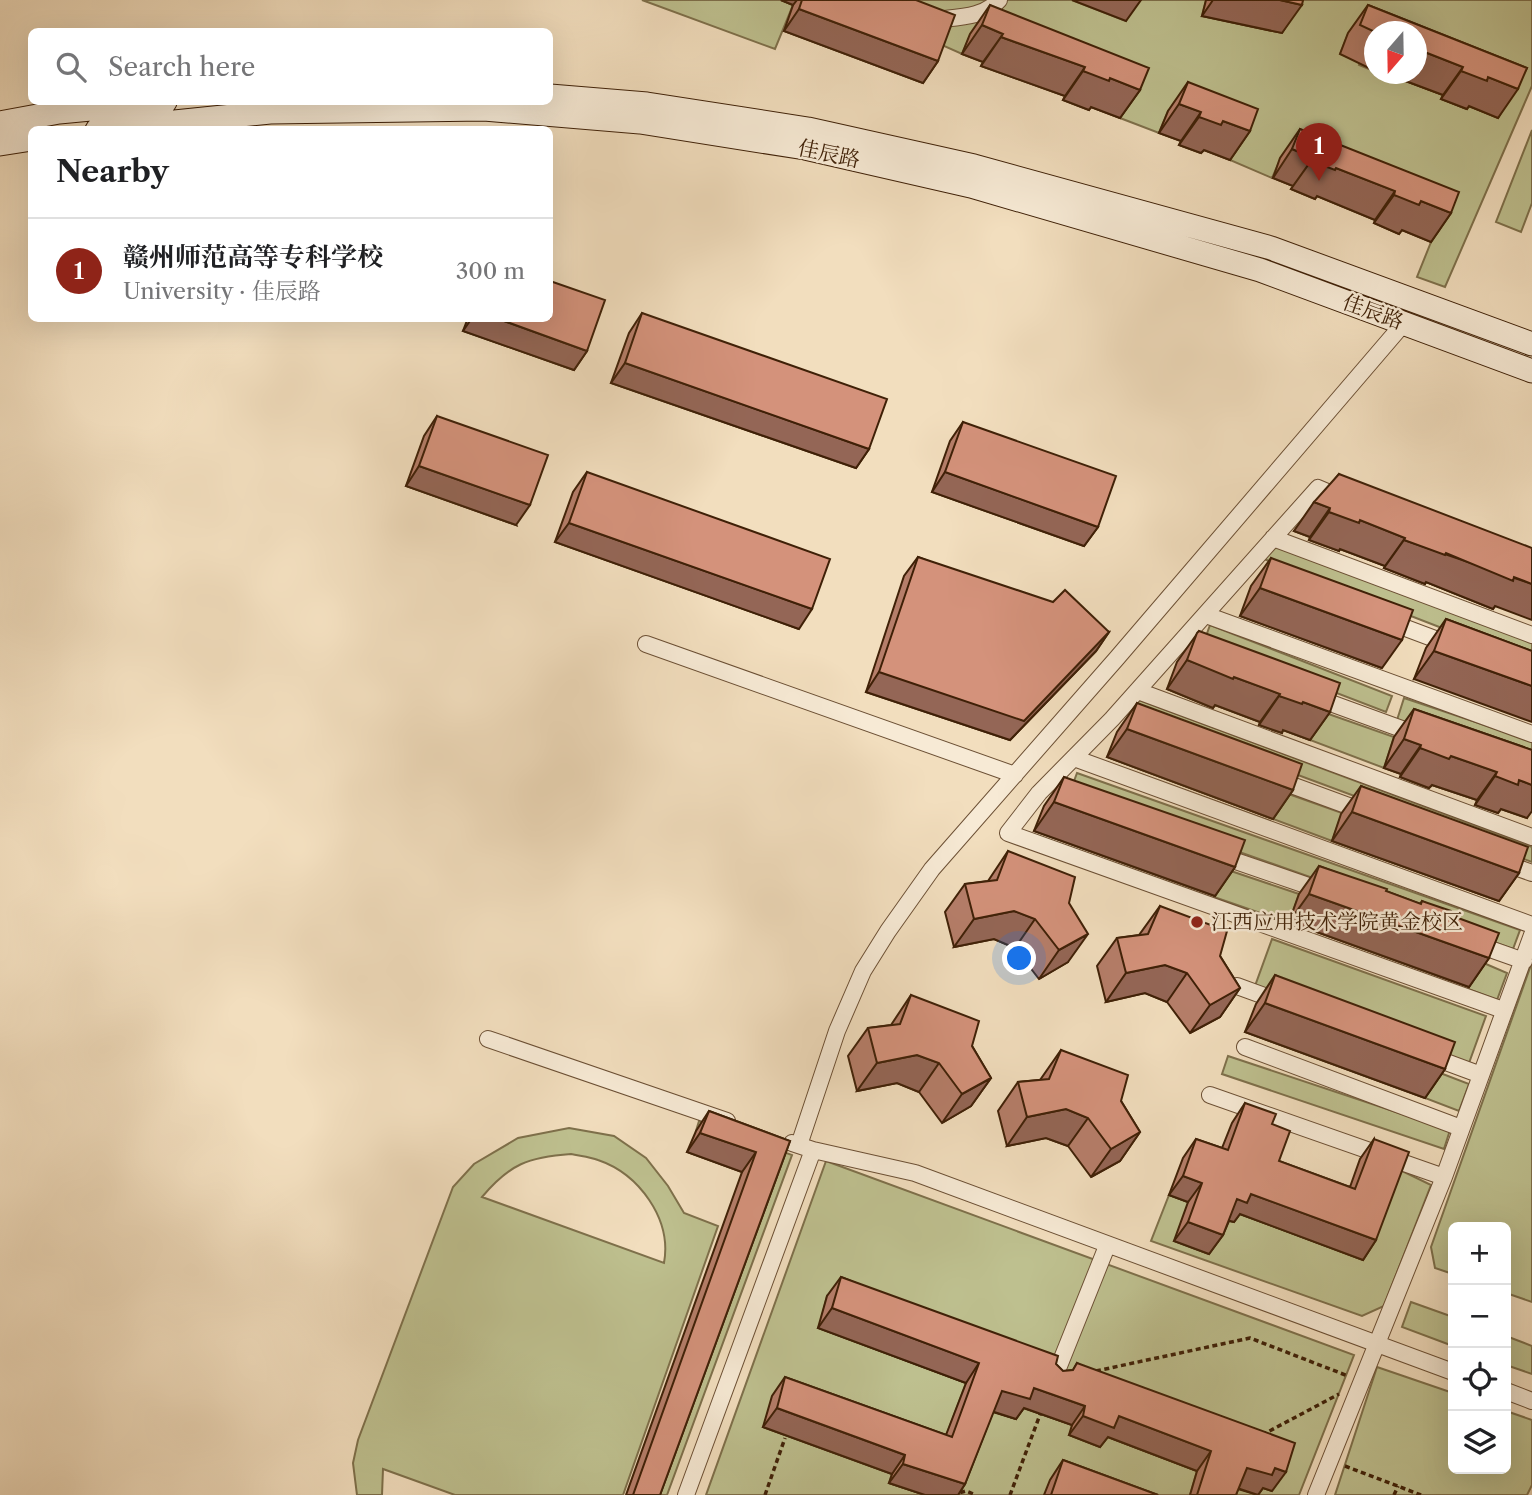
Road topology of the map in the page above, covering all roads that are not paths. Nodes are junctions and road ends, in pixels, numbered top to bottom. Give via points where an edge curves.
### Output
1 (999, 0) edge
2 (920, 15) edge
3 (553, 96) edge
4 (133, 105) edge
5 (0, 123) edge
6 (133, 126) edge
7 (28, 140) edge
8 (0, 145) edge
9 (1404, 323) junction
10 (1532, 344) edge
11 (1532, 372) edge
12 (1356, 503) edge
13 (1273, 538) junction
14 (1206, 615) junction
15 (1376, 617) edge
16 (1532, 635) edge
17 (646, 644) dead end
18 (1467, 652) edge
19 (1296, 690) edge
20 (1138, 691) junction
21 (1532, 734) edge
22 (1440, 743) edge
23 (1074, 758) junction
24 (1256, 772) edge
25 (1015, 775) junction
26 (1375, 815) edge
27 (1532, 837) edge
28 (1196, 848) edge
29 (1493, 859) edge
30 (1532, 873) edge
31 (1340, 897) edge
32 (1532, 925) edge
33 (1532, 935) edge
34 (1458, 938) edge
35 (1524, 961) junction
36 (1237, 986) edge
37 (1301, 1009) edge
38 (1503, 1010) junction
39 (488, 1039) dead end
40 (1245, 1047) dead end
41 (1416, 1052) edge
42 (1481, 1075) junction
43 (1210, 1095) dead end
44 (748, 1128) edge
45 (1461, 1128) junction
46 (774, 1136) edge
47 (806, 1147) junction
48 (1444, 1177) junction
49 (1107, 1246) junction
50 (1375, 1343) junction
51 (1448, 1370) edge
52 (1053, 1381) edge
53 (1511, 1393) edge
54 (1532, 1401) edge
55 (686, 1495) edge
56 (1317, 1495) edge

1 - 2 street via 992,9 967,16 933,20
3 - 10 main road, 佳辰路 via 647,104 808,129 975,166 1271,248
4 - 5 main road
6 - 9 main road, 佳辰路 via 270,111 484,109 640,122 804,148 971,186 1259,270
7 - 8 main road
9 - 11 main road, 佳辰路
9 - 25 street
12 - 13 street via 1318,488
13 - 14 street via 1253,570
13 - 16 street
14 - 20 street via 1184,650
14 - 21 street
15 - 18 street
17 - 25 street
19 - 22 street
20 - 23 street via 1119,722
20 - 27 street
23 - 32 street
23 - 38 street via 1046,796 1008,833
24 - 26 street
25 - 47 street via 932,869 863,971 837,1031
28 - 31 street
29 - 30 street
33 - 35 street
34 - 35 street
35 - 38 street
36 - 37 street
38 - 42 street
39 - 44 street
40 - 45 street
41 - 42 street
42 - 45 street
43 - 48 street
45 - 48 street
46 - 47 street
47 - 49 street via 915,1173
47 - 55 street
48 - 50 street
49 - 50 street
49 - 52 street
50 - 51 street
50 - 56 street
53 - 54 street

